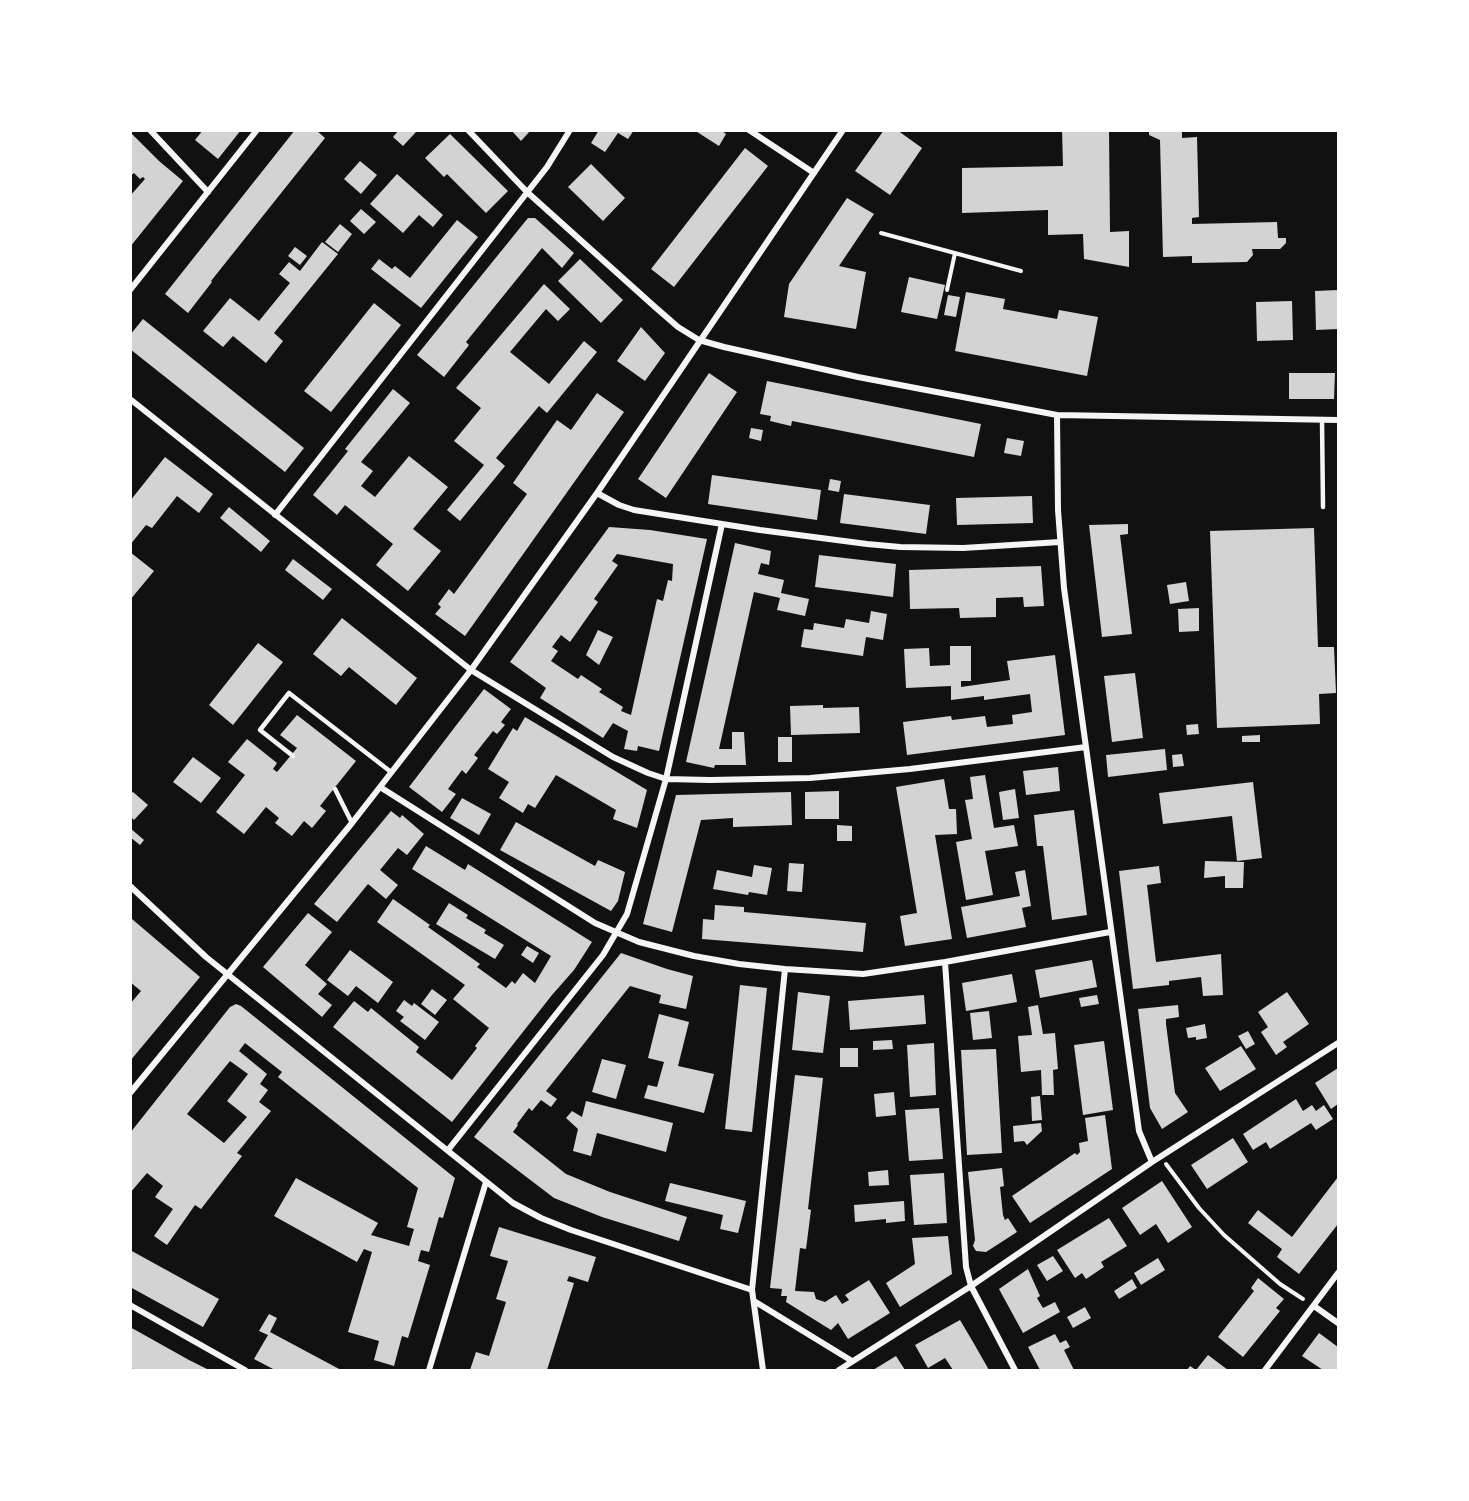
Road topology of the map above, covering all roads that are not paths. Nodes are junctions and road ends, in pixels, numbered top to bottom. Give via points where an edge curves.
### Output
1 (150, 130) edge
2 (257, 130) edge
3 (468, 130) edge
4 (570, 130) edge
5 (749, 130) edge
6 (843, 130) edge
7 (814, 173) junction
8 (208, 192) junction
9 (527, 192) junction
10 (130, 290) edge
11 (699, 340) junction
12 (130, 399) edge
13 (1057, 414) junction
14 (1322, 420) junction
15 (1338, 420) edge
16 (597, 493) junction
17 (1323, 507) dead end
18 (275, 516) junction
19 (722, 524) junction
20 (1060, 542) junction
21 (471, 670) junction
22 (1086, 747) junction
23 (292, 756) dead end
24 (391, 772) junction
25 (666, 779) junction
26 (380, 787) junction
27 (335, 789) dead end
28 (352, 822) junction
29 (130, 886) edge
30 (618, 932) junction
31 (1110, 932) junction
32 (945, 962) junction
33 (785, 969) junction
34 (227, 975) junction
35 (1338, 1043) edge
36 (130, 1093) edge
37 (448, 1150) junction
38 (1152, 1162) junction
39 (486, 1182) junction
40 (1338, 1273) edge
41 (971, 1286) junction
42 (752, 1290) junction
43 (754, 1301) junction
44 (130, 1305) edge
45 (1314, 1306) junction
46 (1338, 1323) edge
47 (852, 1361) junction
48 (245, 1371) edge
49 (429, 1371) edge
50 (762, 1371) edge
51 (838, 1371) edge
52 (1015, 1371) edge
53 (1265, 1371) edge

1 - 8 street
2 - 8 street
3 - 9 street
4 - 9 street
5 - 7 street
6 - 7 street
7 - 11 street
8 - 10 street
9 - 11 street via 678,327
9 - 18 street
11 - 13 street via 858,377
11 - 16 street
12 - 18 street
13 - 14 street
13 - 20 street
14 - 15 street
14 - 17 lane
16 - 19 street via 634,510
16 - 21 street
18 - 21 street
19 - 20 street via 900,547
19 - 25 street
20 - 22 street
21 - 24 street
21 - 25 street via 614,757
22 - 25 street via 910,770
22 - 31 street
23 - 24 lane via 261,730 289,693
24 - 26 street
25 - 30 street via 627,914
26 - 28 street
26 - 30 street via 579,914
27 - 28 lane
28 - 34 street
29 - 34 street
30 - 33 street via 639,942 694,956
30 - 37 street
31 - 32 street
31 - 38 street via 1139,1131
32 - 33 street via 863,974
32 - 41 street via 963,1242
33 - 42 street
34 - 36 street
34 - 37 street
35 - 38 street
37 - 39 street
38 - 41 street
39 - 42 street via 541,1218
39 - 49 street
40 - 45 street
41 - 47 street
41 - 52 street
42 - 43 street
43 - 47 street
43 - 50 street
44 - 48 street
45 - 46 street
45 - 53 street
47 - 51 street

